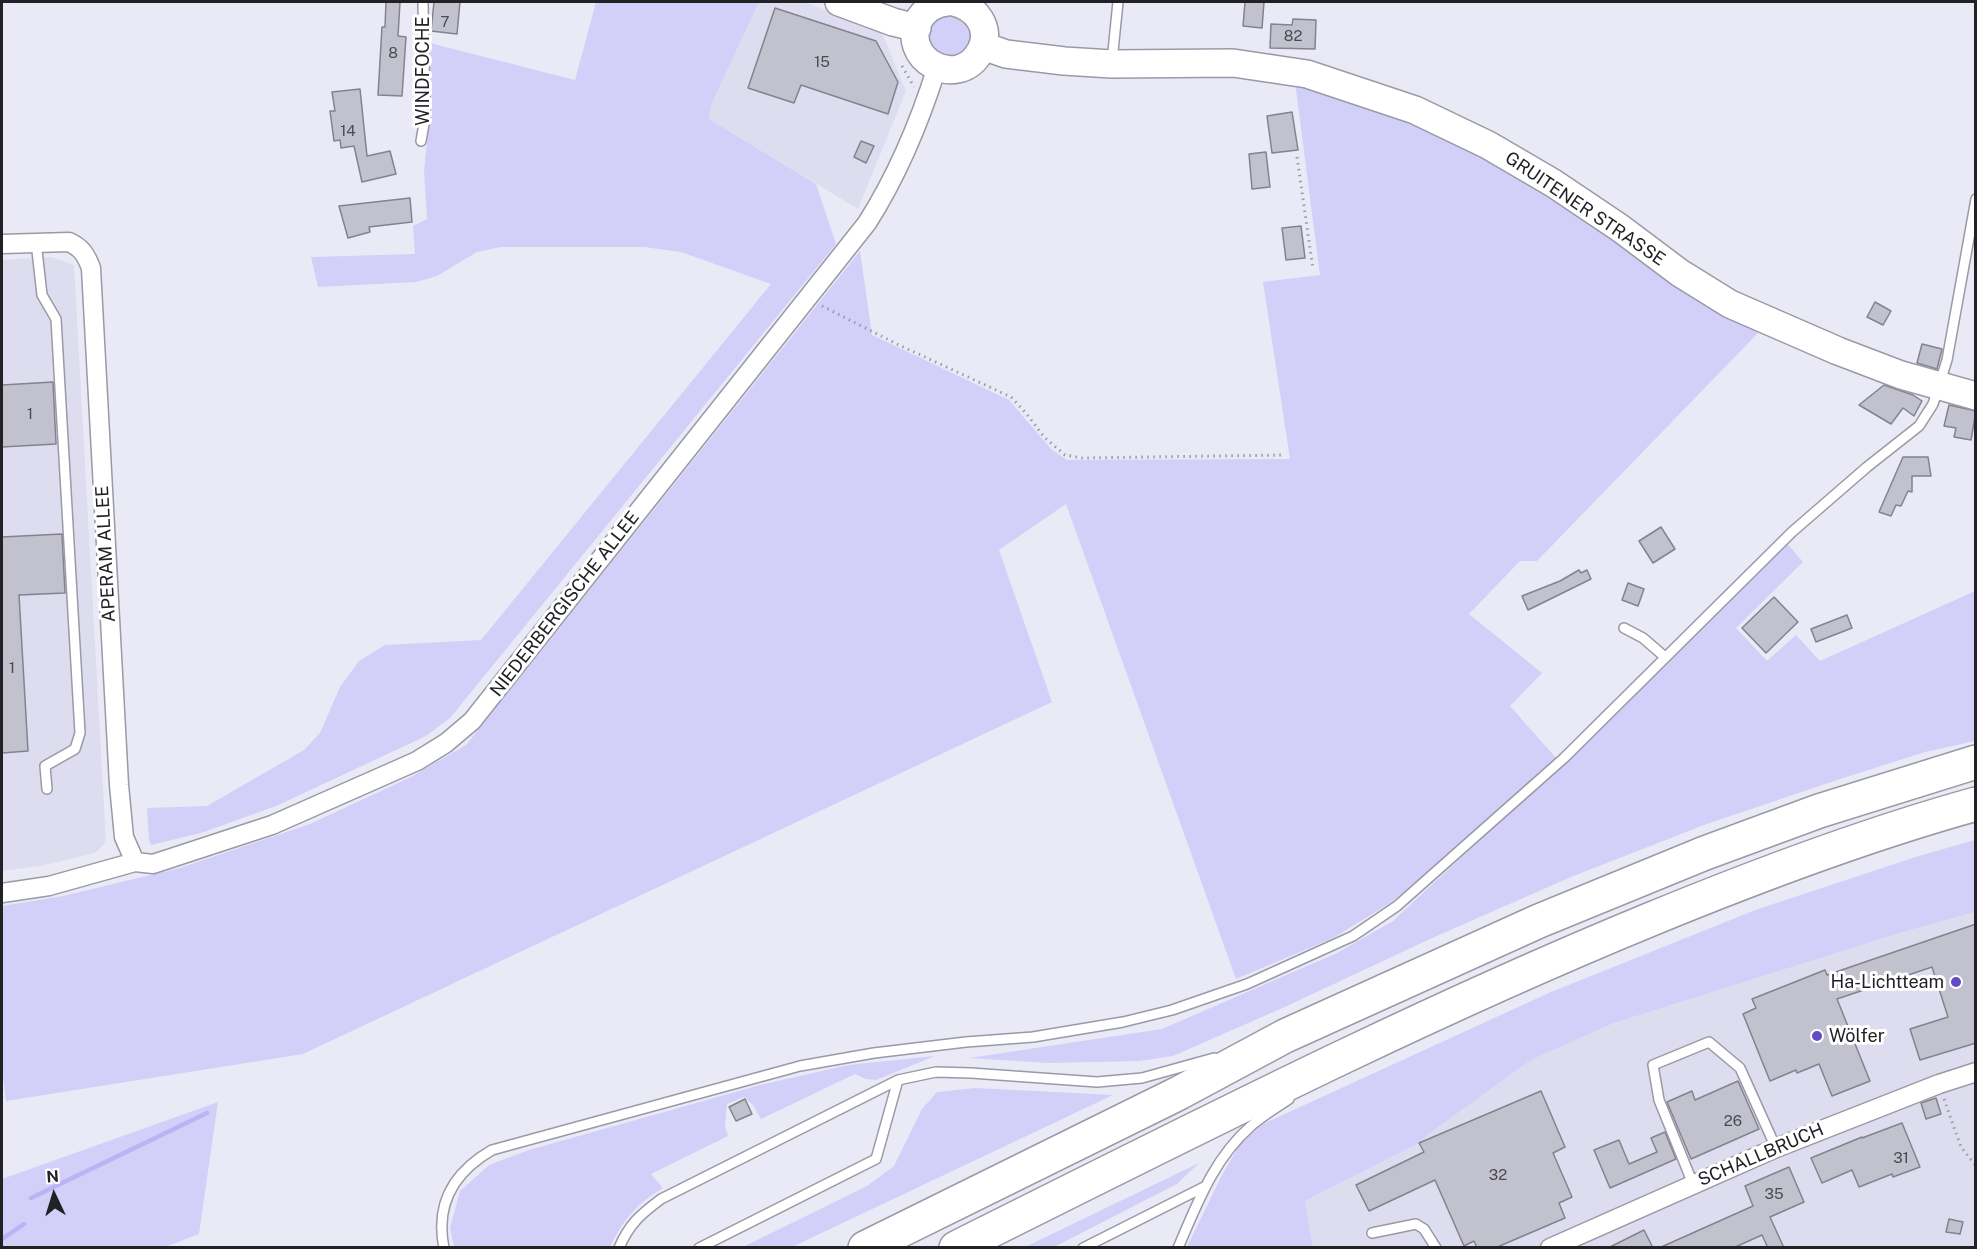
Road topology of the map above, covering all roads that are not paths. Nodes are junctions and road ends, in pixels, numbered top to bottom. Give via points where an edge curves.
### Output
1 (423, 2) edge
2 (839, 2) edge
3 (947, 2) edge
4 (954, 2) edge
5 (1118, 2) edge
6 (916, 28) junction
7 (983, 46) junction
8 (1112, 64) junction
9 (937, 68) junction
10 (421, 141) dead end
11 (1976, 199) edge
12 (36, 242) junction
13 (2, 244) edge
14 (1939, 387) junction
15 (1976, 396) edge
16 (1624, 628) dead end
17 (1665, 657) junction
18 (1976, 762) edge
19 (47, 789) dead end
20 (1976, 804) edge
21 (135, 862) junction
22 (2, 893) edge
23 (1285, 1036) junction
24 (1232, 1052) dead end
25 (1352, 1053) junction
26 (1222, 1056) dead end
27 (1976, 1072) edge
28 (898, 1080) junction
29 (1310, 1084) dead end
30 (1301, 1090) dead end
31 (1776, 1148) junction
32 (1693, 1184) junction
33 (1204, 1187) junction
34 (1372, 1233) dead end
35 (444, 1248) edge
36 (619, 1248) edge
37 (699, 1248) edge
38 (865, 1248) edge
39 (956, 1248) edge
40 (1083, 1248) edge
41 (1178, 1248) edge
42 (1436, 1248) edge
43 (1550, 1248) edge

1 - 10 lane, WINDFOCHE via 425,118
2 - 6 main road
3 - 6 main road via 927,10
4 - 7 main road via 970,8 980,18
5 - 8 lane
6 - 9 main road via 921,54
7 - 8 main road, GRUITENER STRASSE via 1031,58
7 - 9 main road via 973,61 962,68
8 - 14 main road, GRUITENER STRASSE via 1244,64 1307,74 1415,110 1488,145 1553,183 1730,304 1838,351
9 - 21 street, NIEDERBERGISCHE ALLEE via 891,182 867,223 472,721 446,744 417,761 272,825 153,864
11 - 14 lane
12 - 13 street
12 - 19 lane via 42,295 56,319 80,733 75,749 45,766
12 - 21 street, APERAM ALLEE via 69,242 80,247 91,268 119,785 124,837
14 - 15 main road, GRUITENER STRASSE
14 - 17 lane via 1919,426 1792,532
16 - 17 lane
17 - 35 lane via 1564,758 1463,849 1397,906 1353,936 1238,987 1172,1010 1033,1037 874,1053 800,1066 492,1150 474,1160 450,1191 443,1210
18 - 23 highway via 1819,811 1705,854 1539,921
20 - 25 highway via 1745,880 1556,958
21 - 22 street, NIEDERBERGISCHE ALLEE via 49,886
23 - 24 lane
23 - 38 highway via 1179,1093
25 - 29 lane
25 - 39 highway
26 - 28 lane via 1142,1078 1097,1082 936,1072
27 - 31 street, SCHALLBRUCH
28 - 36 lane via 661,1199 640,1214
28 - 37 lane via 876,1159
30 - 33 lane via 1251,1125
31 - 32 street, SCHALLBRUCH
31 - 32 lane via 1740,1068 1709,1042 1653,1065 1659,1100
32 - 43 street, SCHALLBRUCH
33 - 40 lane
33 - 41 lane
34 - 42 lane via 1416,1224

